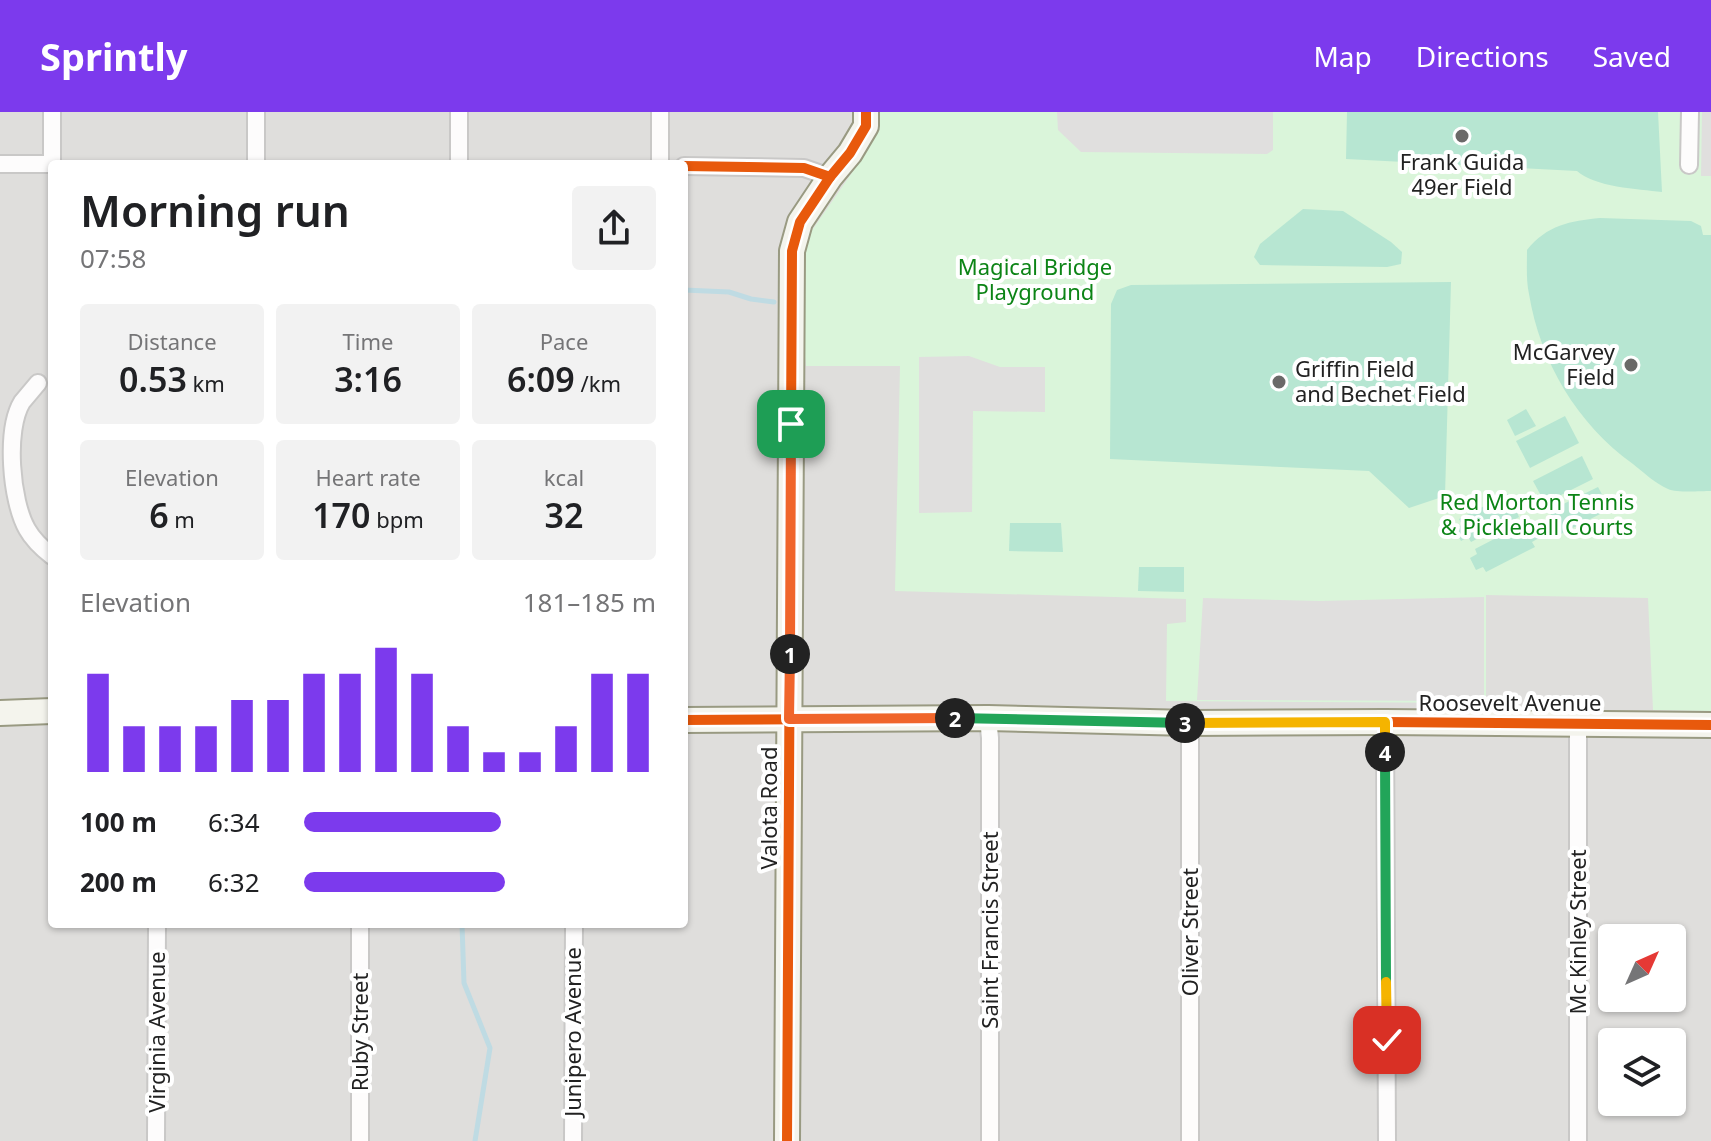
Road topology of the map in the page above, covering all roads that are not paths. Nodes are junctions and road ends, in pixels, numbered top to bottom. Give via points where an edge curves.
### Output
1 (52, 112) edge
2 (256, 112) edge
3 (459, 112) edge
4 (660, 112) edge
5 (866, 112) edge
6 (1690, 112) edge
7 (52, 160) edge
8 (256, 160) edge
9 (459, 160) edge
10 (660, 160) edge
11 (0, 164) edge
12 (48, 164) edge
13 (1689, 165) dead end
14 (688, 166) edge
15 (830, 177) junction
16 (38, 383) dead end
17 (48, 553) edge
18 (48, 711) edge
19 (0, 713) edge
20 (988, 718) junction
21 (789, 719) junction
22 (688, 720) edge
23 (1385, 722) junction
24 (1190, 723) junction
25 (1578, 723) junction
26 (1711, 725) edge
27 (157, 928) edge
28 (360, 928) edge
29 (574, 928) edge
30 (156, 1141) edge
31 (360, 1141) edge
32 (573, 1141) edge
33 (787, 1141) edge
34 (990, 1141) edge
35 (1190, 1141) edge
36 (1387, 1141) edge
37 (1578, 1141) edge

1 - 7 street
2 - 8 street
3 - 9 street
4 - 10 street
5 - 15 street, Valota Road via 866,126
6 - 13 street
11 - 12 street
14 - 15 street via 804,168
15 - 21 street, Valota Road via 800,222 792,251
16 - 17 street via 21,404 11,457 15,497 27,529
18 - 19 street
20 - 21 street, Roosevelt Avenue
20 - 24 street, Roosevelt Avenue
20 - 34 street, Saint Francis Street
21 - 22 street, Roosevelt Avenue
21 - 33 street, Valota Road
23 - 24 street, Roosevelt Avenue
23 - 25 street, Roosevelt Avenue
23 - 36 street
24 - 35 street, Oliver Street
25 - 26 street, Roosevelt Avenue
25 - 37 street, Mc Kinley Street
27 - 30 street, Virginia Avenue
28 - 31 street, Ruby Street
29 - 32 street, Junipero Avenue

